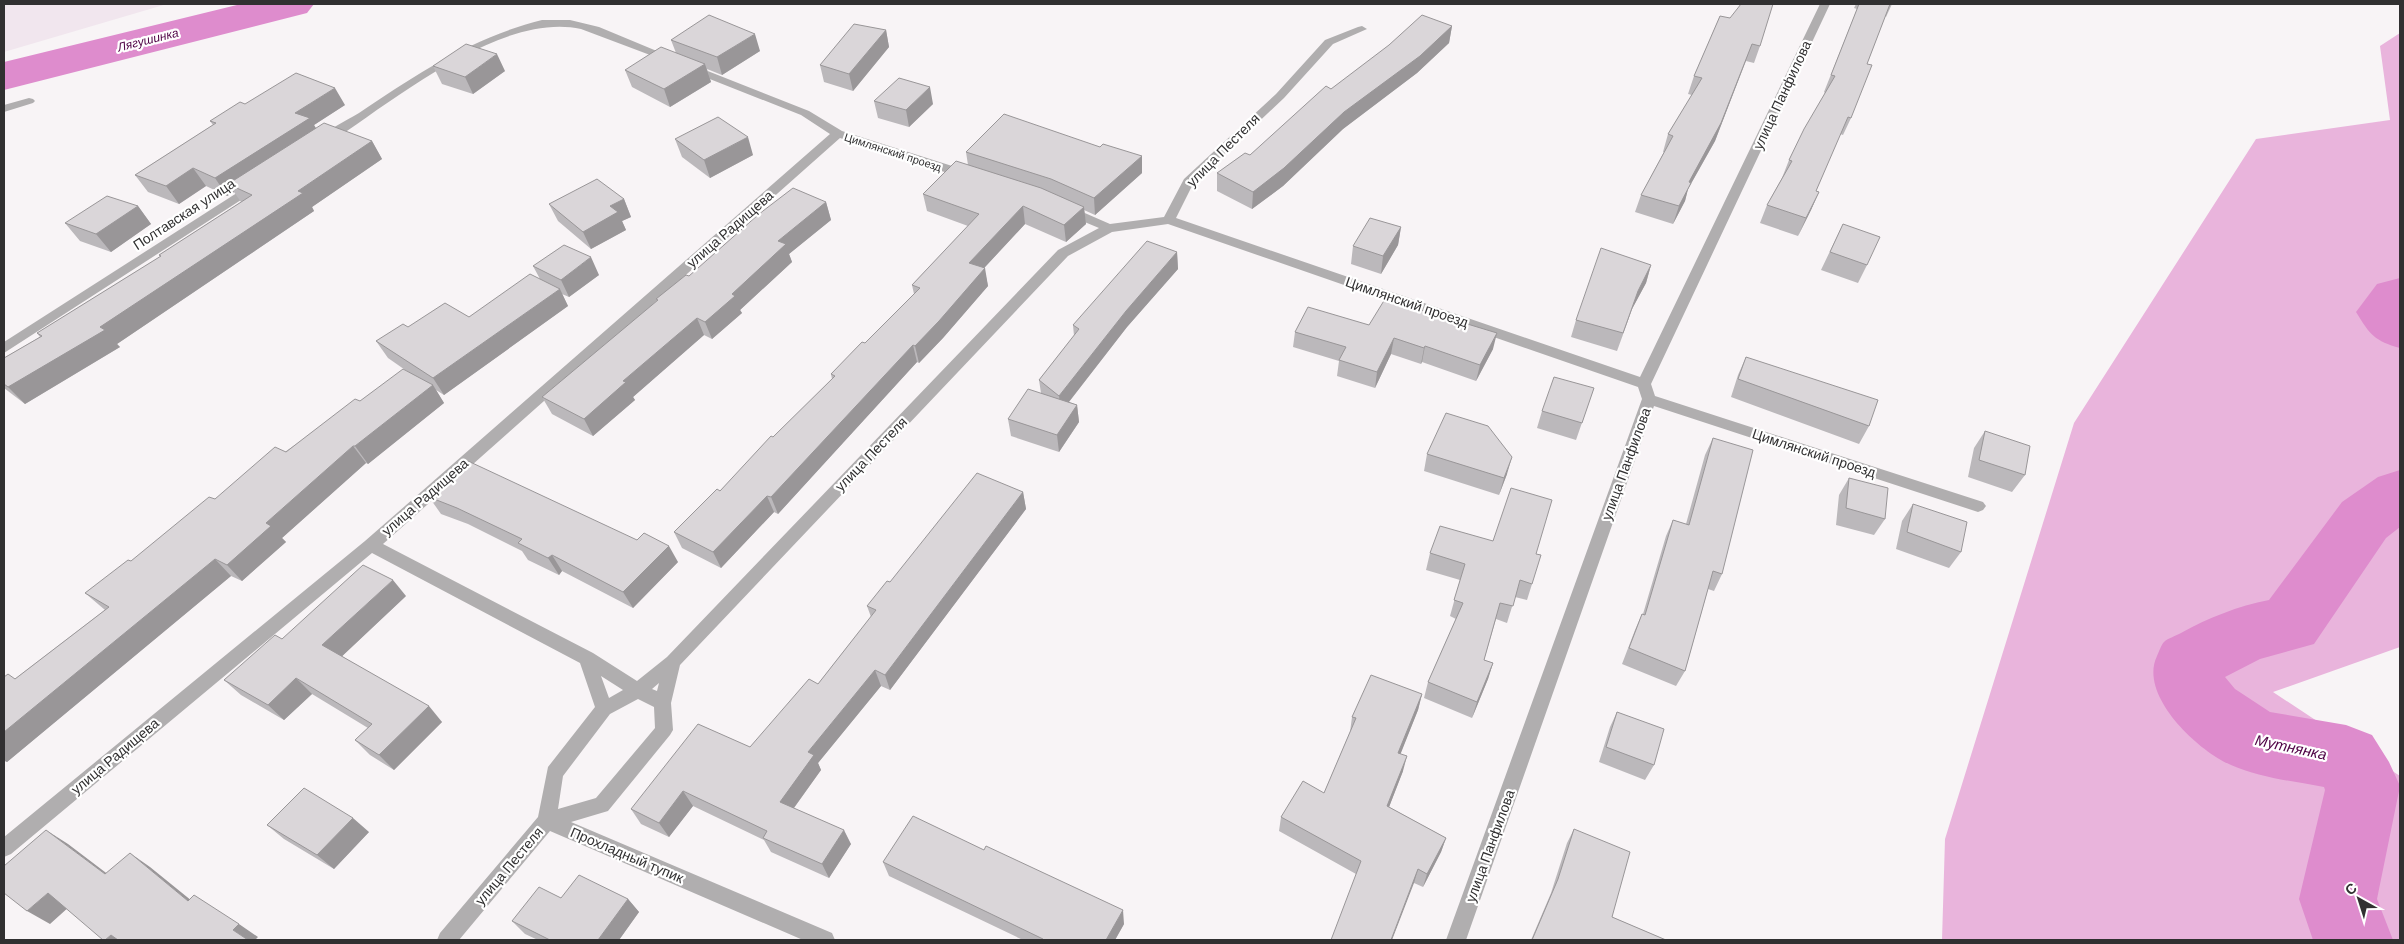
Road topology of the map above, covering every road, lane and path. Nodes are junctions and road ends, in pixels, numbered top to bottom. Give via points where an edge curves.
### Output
1 (1825, 4) edge
2 (1362, 29) dead end
3 (29, 101) dead end
4 (4, 109) edge
5 (838, 134) junction
6 (310, 150) edge
7 (268, 177) edge
8 (975, 178) edge
9 (1056, 205) edge
10 (1169, 220) junction
11 (1109, 228) junction
12 (4, 348) edge
13 (1644, 384) junction
14 (1649, 399) junction
15 (1978, 506) dead end
16 (371, 545) junction
17 (587, 658) junction
18 (673, 662) junction
19 (638, 690) junction
20 (662, 703) junction
21 (604, 709) junction
22 (547, 821) junction
23 (4, 848) edge
24 (447, 940) edge
25 (825, 940) edge
26 (1456, 940) edge

1 - 13 street, улица Панфилова
2 - 10 street, улица Пестеля via 1329,42 1280,96 1188,182
3 - 4 street
5 - 6 street, Цимлянский проезд via 805,113 605,34 570,23 547,21 467,48
5 - 8 street, Цимлянский проезд
5 - 16 street, улица Радищева
7 - 12 street, Полтавская улица
9 - 11 street
10 - 11 street, улица Пестеля
10 - 13 street, Цимлянский проезд
11 - 18 street, улица Пестеля via 1063,253
13 - 14 street, улица Панфилова
14 - 15 street, Цимлянский проезд
14 - 26 street, улица Панфилова
16 - 17 street
16 - 23 street, улица Радищева
17 - 19 street
17 - 21 street
18 - 19 street
18 - 20 street, улица Пестеля
19 - 20 street
19 - 21 street
20 - 22 street, улица Пестеля via 664,730 602,805
21 - 22 street via 554,773
22 - 24 street, улица Пестеля
22 - 25 street, Прохладный тупик

